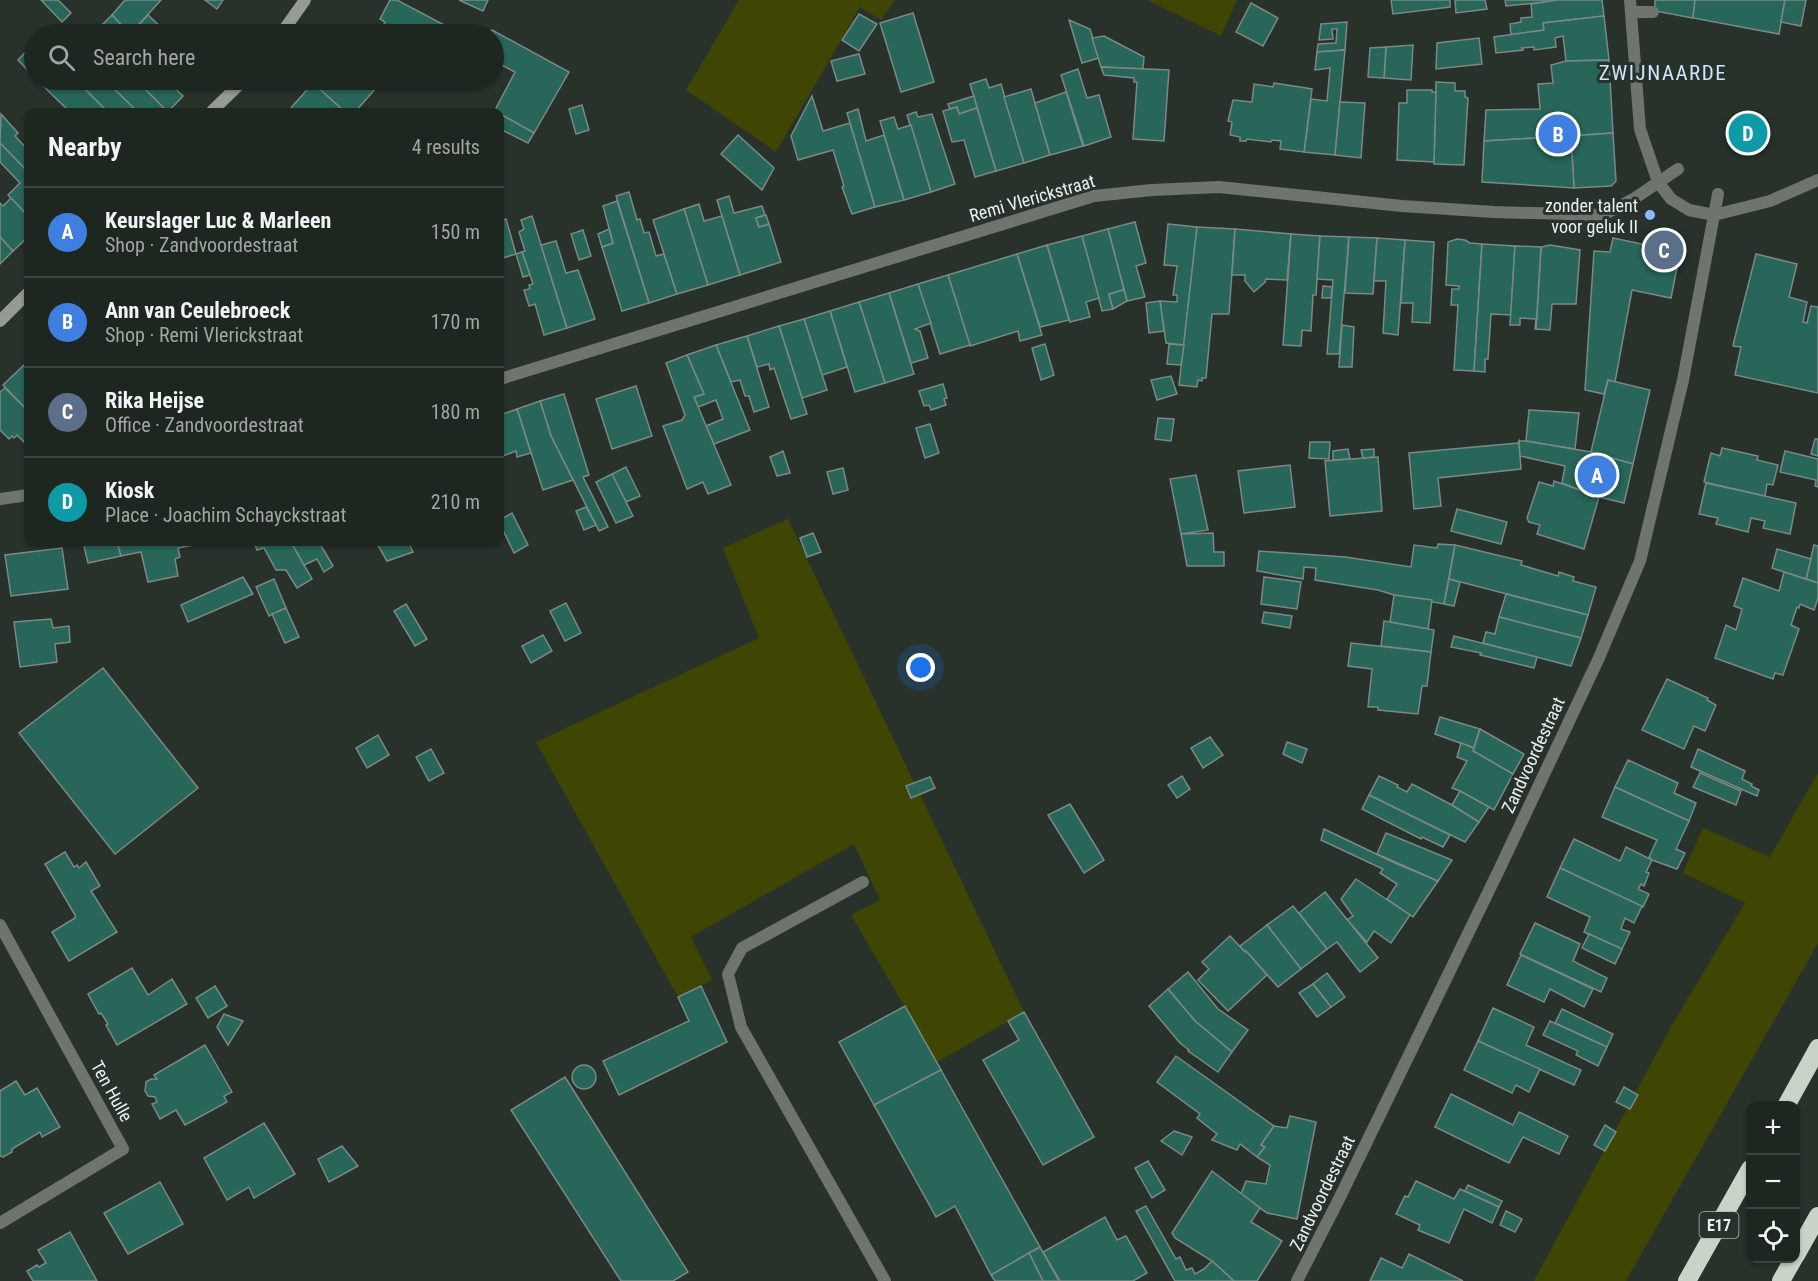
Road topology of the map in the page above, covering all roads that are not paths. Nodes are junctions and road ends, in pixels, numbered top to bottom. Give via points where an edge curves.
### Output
1 (305, 0) edge
2 (1630, 6) edge
3 (1653, 12) dead end
4 (288, 24) edge
5 (234, 90) edge
6 (215, 108) edge
7 (1678, 169) dead end
8 (1818, 180) edge
9 (1658, 182) junction
10 (1718, 194) dead end
11 (1714, 214) junction
12 (24, 296) edge
13 (0, 321) edge
14 (504, 378) edge
15 (0, 491) edge
16 (23, 496) edge
17 (0, 499) edge
18 (863, 882) dead end
19 (0, 925) edge
20 (1818, 1048) edge
21 (1789, 1101) edge
22 (1746, 1176) edge
23 (1818, 1216) edge
24 (0, 1222) edge
25 (1800, 1248) edge
26 (1792, 1263) edge
27 (885, 1281) edge
28 (1297, 1281) edge
29 (1687, 1281) edge
30 (1781, 1281) edge

1 - 4 street
2 - 3 street
2 - 9 street via 1640,129
5 - 6 street
7 - 9 street, Remi Vlerickstraat
8 - 11 street via 1770,201
9 - 11 street via 1671,199 1689,210
9 - 14 street, Remi Vlerickstraat via 1604,214 1402,206 1219,187 1094,196
10 - 11 street, Zandvoordestraat
11 - 28 street, Zandvoordestraat via 1683,380 1640,561 1498,872
12 - 13 street
15 - 16 street
16 - 17 street
18 - 27 street via 742,948 728,974 741,1027
19 - 24 street, Ten Hulle via 123,1149
20 - 21 highway
22 - 29 highway, E17
23 - 25 highway
26 - 30 highway

